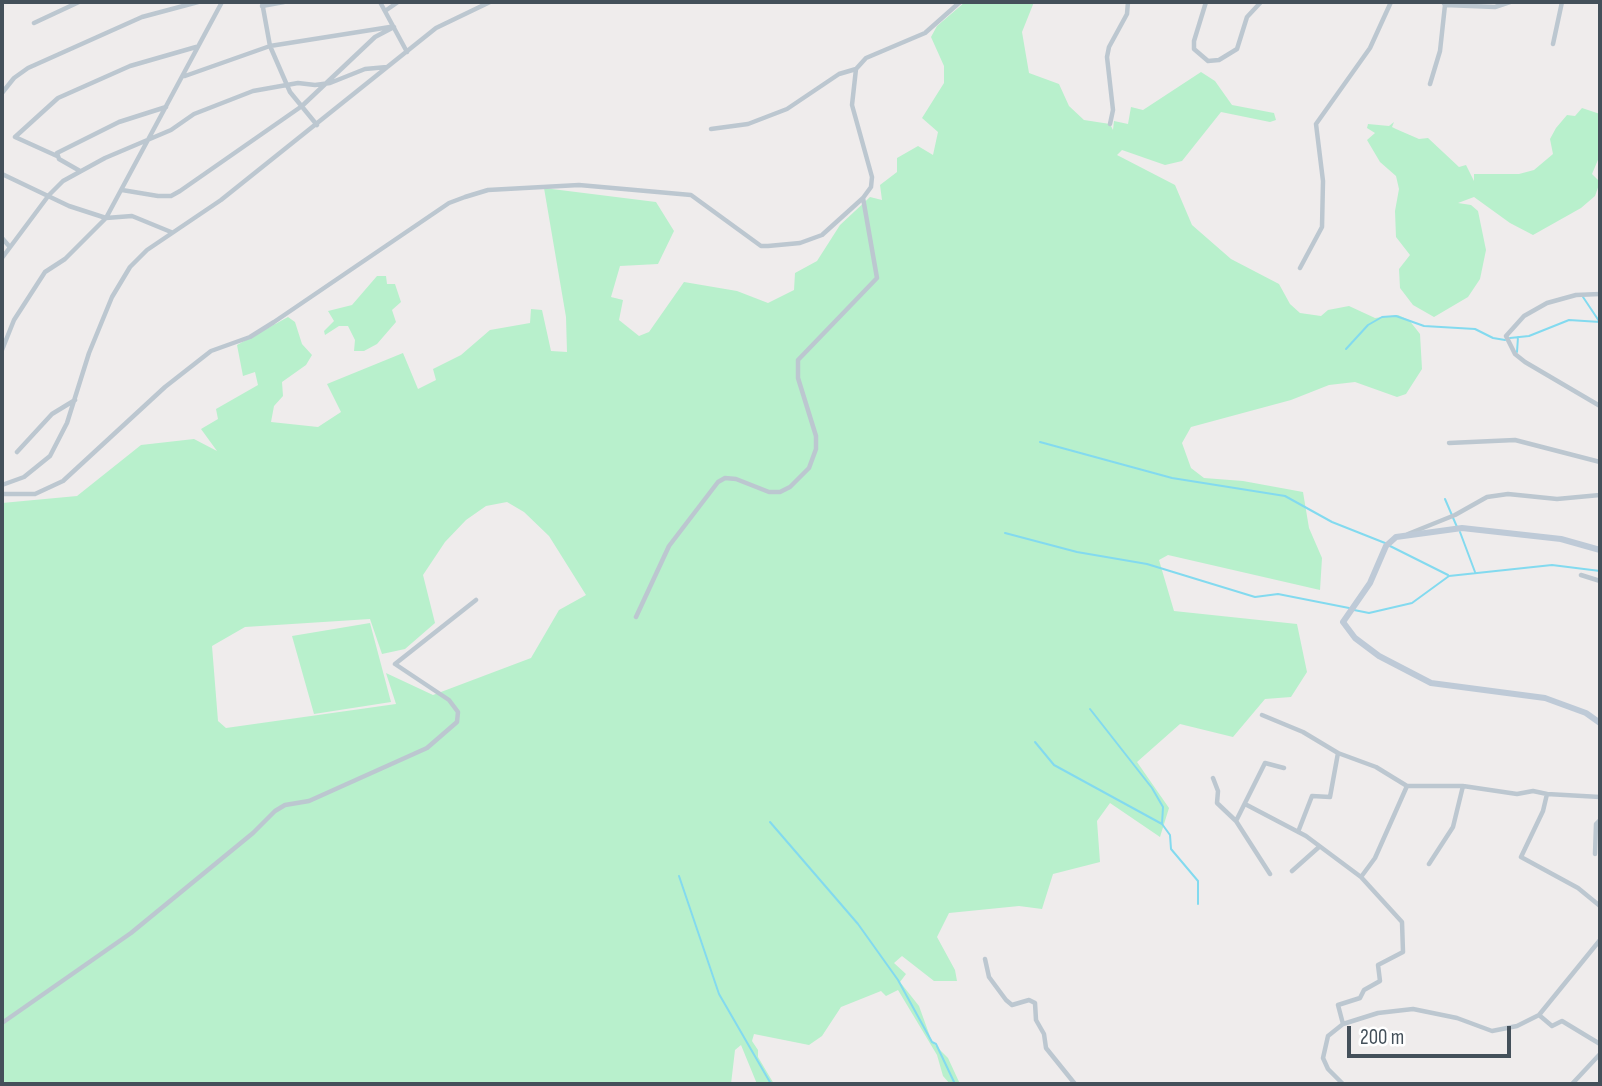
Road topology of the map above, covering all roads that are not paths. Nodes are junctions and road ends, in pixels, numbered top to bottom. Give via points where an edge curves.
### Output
1 (79, 2) edge
2 (198, 2) edge
3 (222, 2) edge
4 (284, 2) edge
5 (380, 2) edge
6 (398, 2) edge
7 (490, 2) edge
8 (960, 2) edge
9 (1128, 2) edge
10 (1206, 2) edge
11 (1261, 2) edge
12 (1391, 2) edge
13 (1510, 2) edge
14 (1562, 2) edge
15 (1444, 3) edge
16 (262, 4) edge
17 (385, 11) junction
18 (34, 23) dead end
19 (394, 27) junction
20 (1553, 44) dead end
21 (270, 46) junction
22 (196, 47) junction
23 (407, 52) junction
24 (389, 67) junction
25 (856, 69) junction
26 (184, 77) junction
27 (330, 83) junction
28 (287, 84) junction
29 (1430, 84) dead end
30 (2, 93) edge
31 (167, 106) junction
32 (302, 106) junction
33 (1110, 124) dead end
34 (317, 125) junction
35 (711, 129) dead end
36 (149, 138) junction
37 (57, 156) junction
38 (80, 172) junction
39 (2, 174) edge
40 (122, 190) junction
41 (49, 195) junction
42 (863, 198) junction
43 (106, 218) junction
44 (171, 232) junction
45 (2, 238) edge
46 (9, 246) junction
47 (2, 258) edge
48 (1300, 268) dead end
49 (1600, 294) edge
50 (2, 350) edge
51 (76, 399) junction
52 (1600, 406) edge
53 (1449, 443) dead end
54 (17, 452) dead end
55 (1600, 462) edge
56 (2, 485) edge
57 (2, 494) edge
58 (1600, 495) edge
59 (1407, 535) junction
60 (1600, 550) edge
61 (1581, 575) dead end
62 (1600, 581) edge
63 (476, 600) dead end
64 (636, 617) dead end
65 (1262, 715) dead end
66 (1600, 723) edge
67 (1338, 753) junction
68 (1284, 768) dead end
69 (1213, 778) dead end
70 (1407, 786) junction
71 (1463, 786) junction
72 (1547, 794) junction
73 (1600, 797) edge
74 (1245, 804) junction
75 (1600, 820) edge
76 (1236, 821) junction
77 (1298, 832) junction
78 (1319, 847) junction
79 (1595, 854) dead end
80 (1429, 864) dead end
81 (1292, 871) dead end
82 (1270, 874) dead end
83 (1361, 877) junction
84 (1600, 906) edge
85 (1600, 940) edge
86 (985, 959) dead end
87 (1539, 1015) junction
88 (2, 1023) edge
89 (1343, 1024) junction
90 (1600, 1044) edge
91 (1600, 1054) edge
92 (1075, 1084) edge
93 (1343, 1084) edge
94 (1572, 1084) edge

1 - 18 street
2 - 30 street via 142,17 28,68
3 - 22 street
4 - 16 street
5 - 17 street
6 - 17 street
7 - 23 street via 436,28
8 - 25 street via 928,30 866,58
9 - 33 street via 1107,57 1113,110
10 - 11 street via 1194,49 1208,61 1237,49 1247,17
12 - 48 street via 1370,48 1316,124 1323,181 1322,227
13 - 15 street via 1496,7
14 - 20 street
15 - 29 street via 1440,51
16 - 21 street
17 - 19 street
19 - 21 street
19 - 23 street
19 - 27 street via 375,37
21 - 26 street
21 - 28 street
22 - 26 street
22 - 37 street via 130,66 58,98 15,137
23 - 24 street
24 - 27 street via 365,69
24 - 34 street
25 - 35 street via 839,74 787,109 747,124
25 - 42 street via 852,105 872,183
26 - 31 street
27 - 28 street
27 - 32 street
28 - 32 street
28 - 36 street via 206,109
31 - 36 street
31 - 37 street via 119,122 64,148
32 - 34 street
32 - 40 street via 171,196
34 - 44 street
36 - 38 street
36 - 40 street
37 - 38 street
38 - 41 street
39 - 41 street
40 - 43 street
41 - 43 street
41 - 46 street
42 - 57 street via 822,235 800,243 761,246 691,195 579,185 488,190 465,197 449,203 250,337 211,351 63,481 35,494
42 - 64 street via 877,278 801,355 796,368 816,436 809,468 780,492 736,479 718,482 668,545
43 - 44 street via 132,216
43 - 50 street via 45,272 14,320
44 - 51 street via 130,267 112,297
45 - 46 street
46 - 47 street
49 - 52 street via 1547,303 1524,316 1507,339 1525,362
51 - 54 street via 52,414
51 - 56 street via 50,456 24,477
53 - 55 street via 1515,440
58 - 59 street via 1557,499 1497,495
59 - 60 street via 1454,527 1561,539
59 - 66 street via 1388,544 1370,583 1345,617 1344,625 1356,638 1379,656 1432,683 1563,702
61 - 62 street
63 - 88 street via 395,664 449,699 458,712 457,722 427,748 309,801 275,811 131,933
65 - 67 street
67 - 70 street via 1376,767
67 - 77 street via 1330,797 1312,796
68 - 74 street via 1265,764
69 - 76 street via 1217,803
70 - 71 street
70 - 83 street via 1375,858
71 - 72 street
71 - 80 street via 1453,827
72 - 73 street
72 - 84 street via 1521,858 1578,888
74 - 76 street
74 - 77 street
75 - 79 street
76 - 82 street
77 - 78 street
78 - 81 street
78 - 83 street
83 - 89 street via 1402,922 1403,952 1378,965 1380,981 1364,990 1362,997 1338,1005
85 - 87 street
86 - 92 street via 989,977 1006,1000 1012,1005 1029,1000 1035,1003 1046,1048
87 - 89 street via 1492,1031 1413,1009
87 - 90 street via 1552,1026 1565,1022
89 - 93 street via 1328,1036 1323,1058
91 - 94 street

